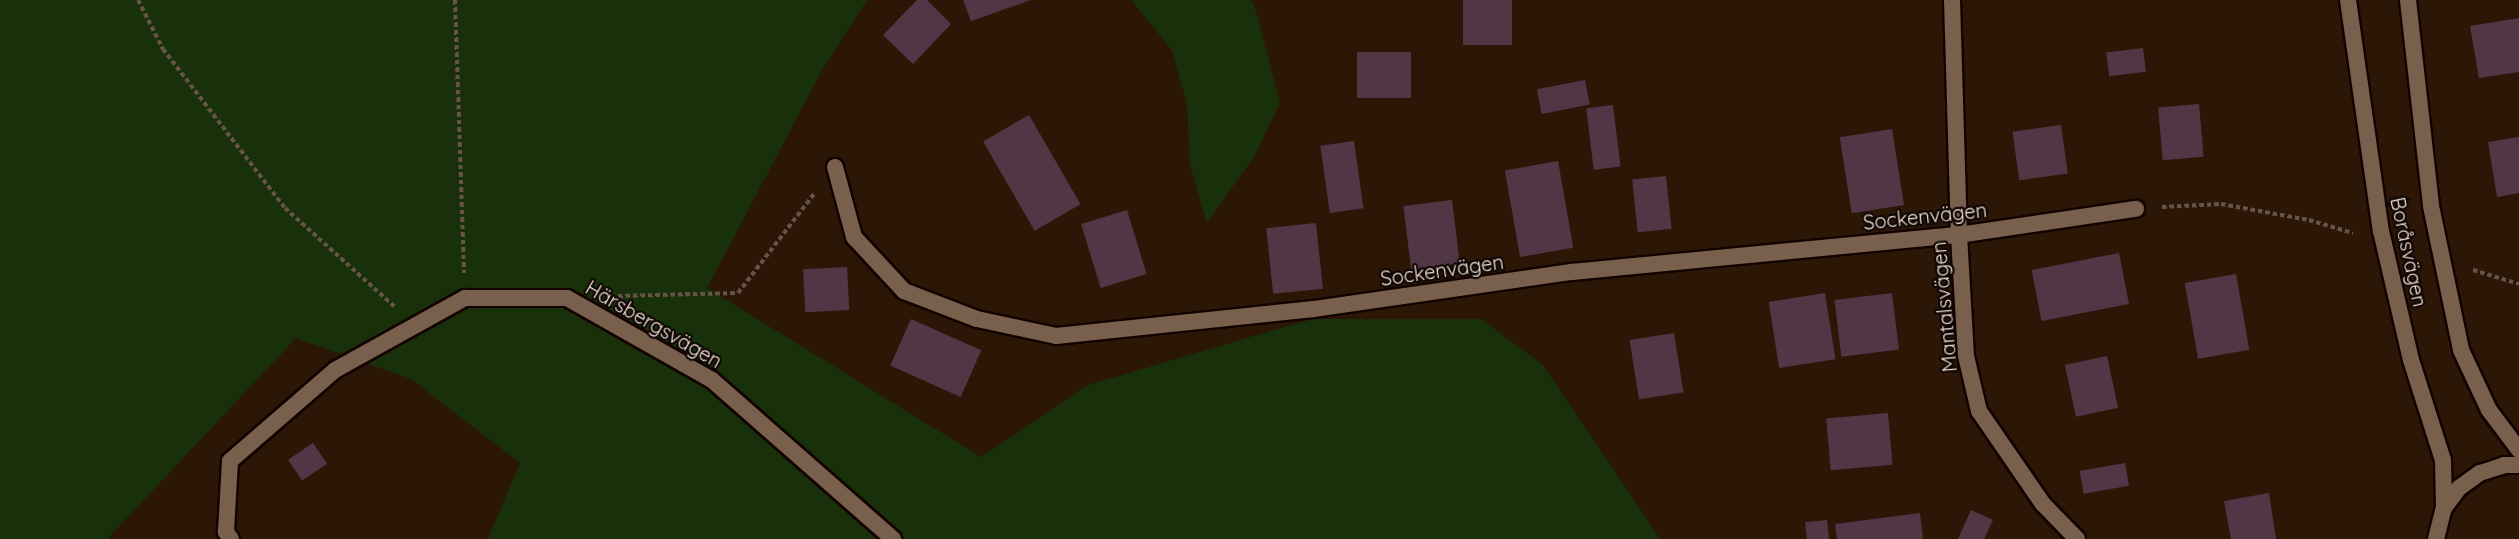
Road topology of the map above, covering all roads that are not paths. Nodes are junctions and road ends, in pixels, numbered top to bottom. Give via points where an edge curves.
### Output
1 (1952, 0) edge
2 (2348, 0) edge
3 (2408, 0) edge
4 (835, 167) road end
5 (2136, 208) road end
6 (1959, 236) junction
7 (2519, 450) edge
8 (2519, 465) edge
9 (2444, 508) junction
10 (231, 539) edge
11 (893, 539) edge
12 (2077, 539) edge
13 (2436, 539) edge

1 - 6 street, Mantalsvägen
2 - 9 street, Boråsvägen via 2381,231 2411,360 2443,460
3 - 7 street, Boråsvägen via 2431,206 2461,350 2489,410
4 - 6 street, Sockenvägen via 854,237 904,291 977,319 1056,336 1314,309 1572,272
5 - 6 street, Sockenvägen
6 - 12 street, Mantalsvägen via 1966,356 1979,411 2043,504
8 - 9 street, Boråsvägen via 2480,472 2459,488
9 - 13 street, Boråsvägen
10 - 11 street, Härsbergsvägen via 226,532 230,460 335,370 465,297 567,298 712,380

